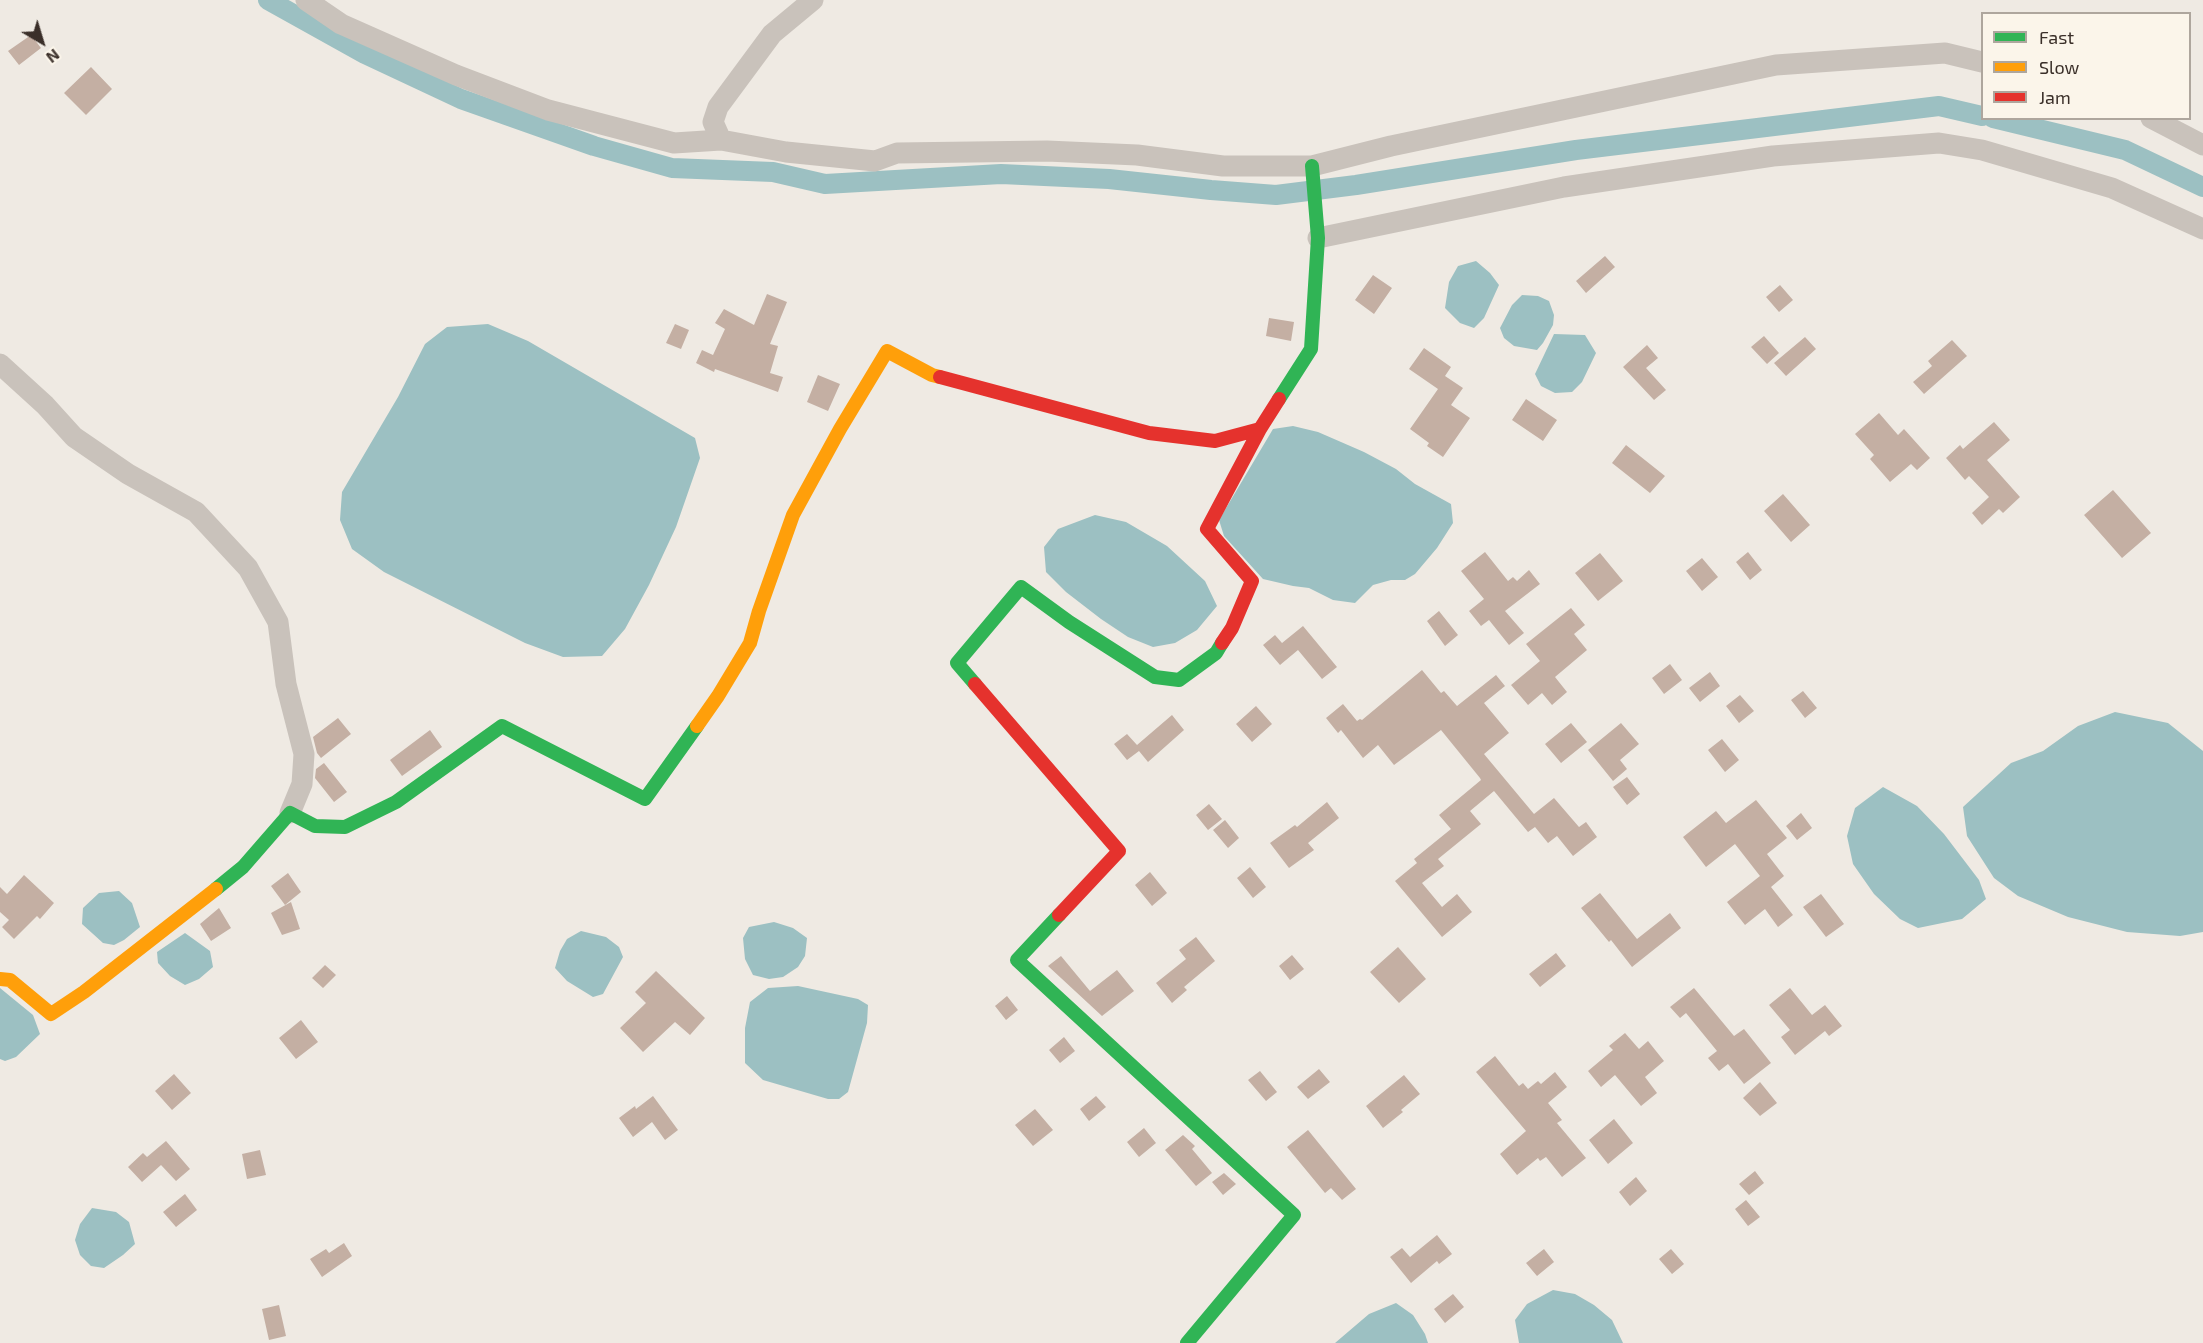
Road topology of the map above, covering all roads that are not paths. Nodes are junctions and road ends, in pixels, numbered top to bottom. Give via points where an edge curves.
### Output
1 (306, 0) edge
2 (813, 0) edge
3 (1981, 62) edge
4 (2155, 120) edge
5 (721, 140) junction
6 (2203, 145) edge
7 (1312, 166) junction
8 (2203, 229) edge
9 (1318, 238) junction
10 (0, 364) edge
11 (1260, 429) junction
12 (290, 813) junction
13 (0, 979) edge
14 (1187, 1343) edge

1 - 5 street via 341,24 548,110 674,143
2 - 5 street via 772,34 718,107 713,122
3 - 7 street via 1945,53 1776,64
4 - 6 street
5 - 7 street via 786,152 875,160 897,153 1047,151 1137,155 1223,166
7 - 9 street
8 - 9 street via 2112,188 1982,150 1939,143 1773,156 1576,185
9 - 11 street via 1311,349
10 - 12 street via 74,437 196,512 248,567 278,622 286,684 304,754 302,784
11 - 12 street via 1215,441 1149,433 932,375 887,351 793,515 750,643 718,696 645,799 502,726 396,802 345,827 315,826
11 - 14 street via 1207,529 1252,581 1232,628 1216,653 1179,680 1155,677 1021,587 957,663 1119,851 1017,960 1294,1215
12 - 13 street via 243,867 51,1014 10,981

